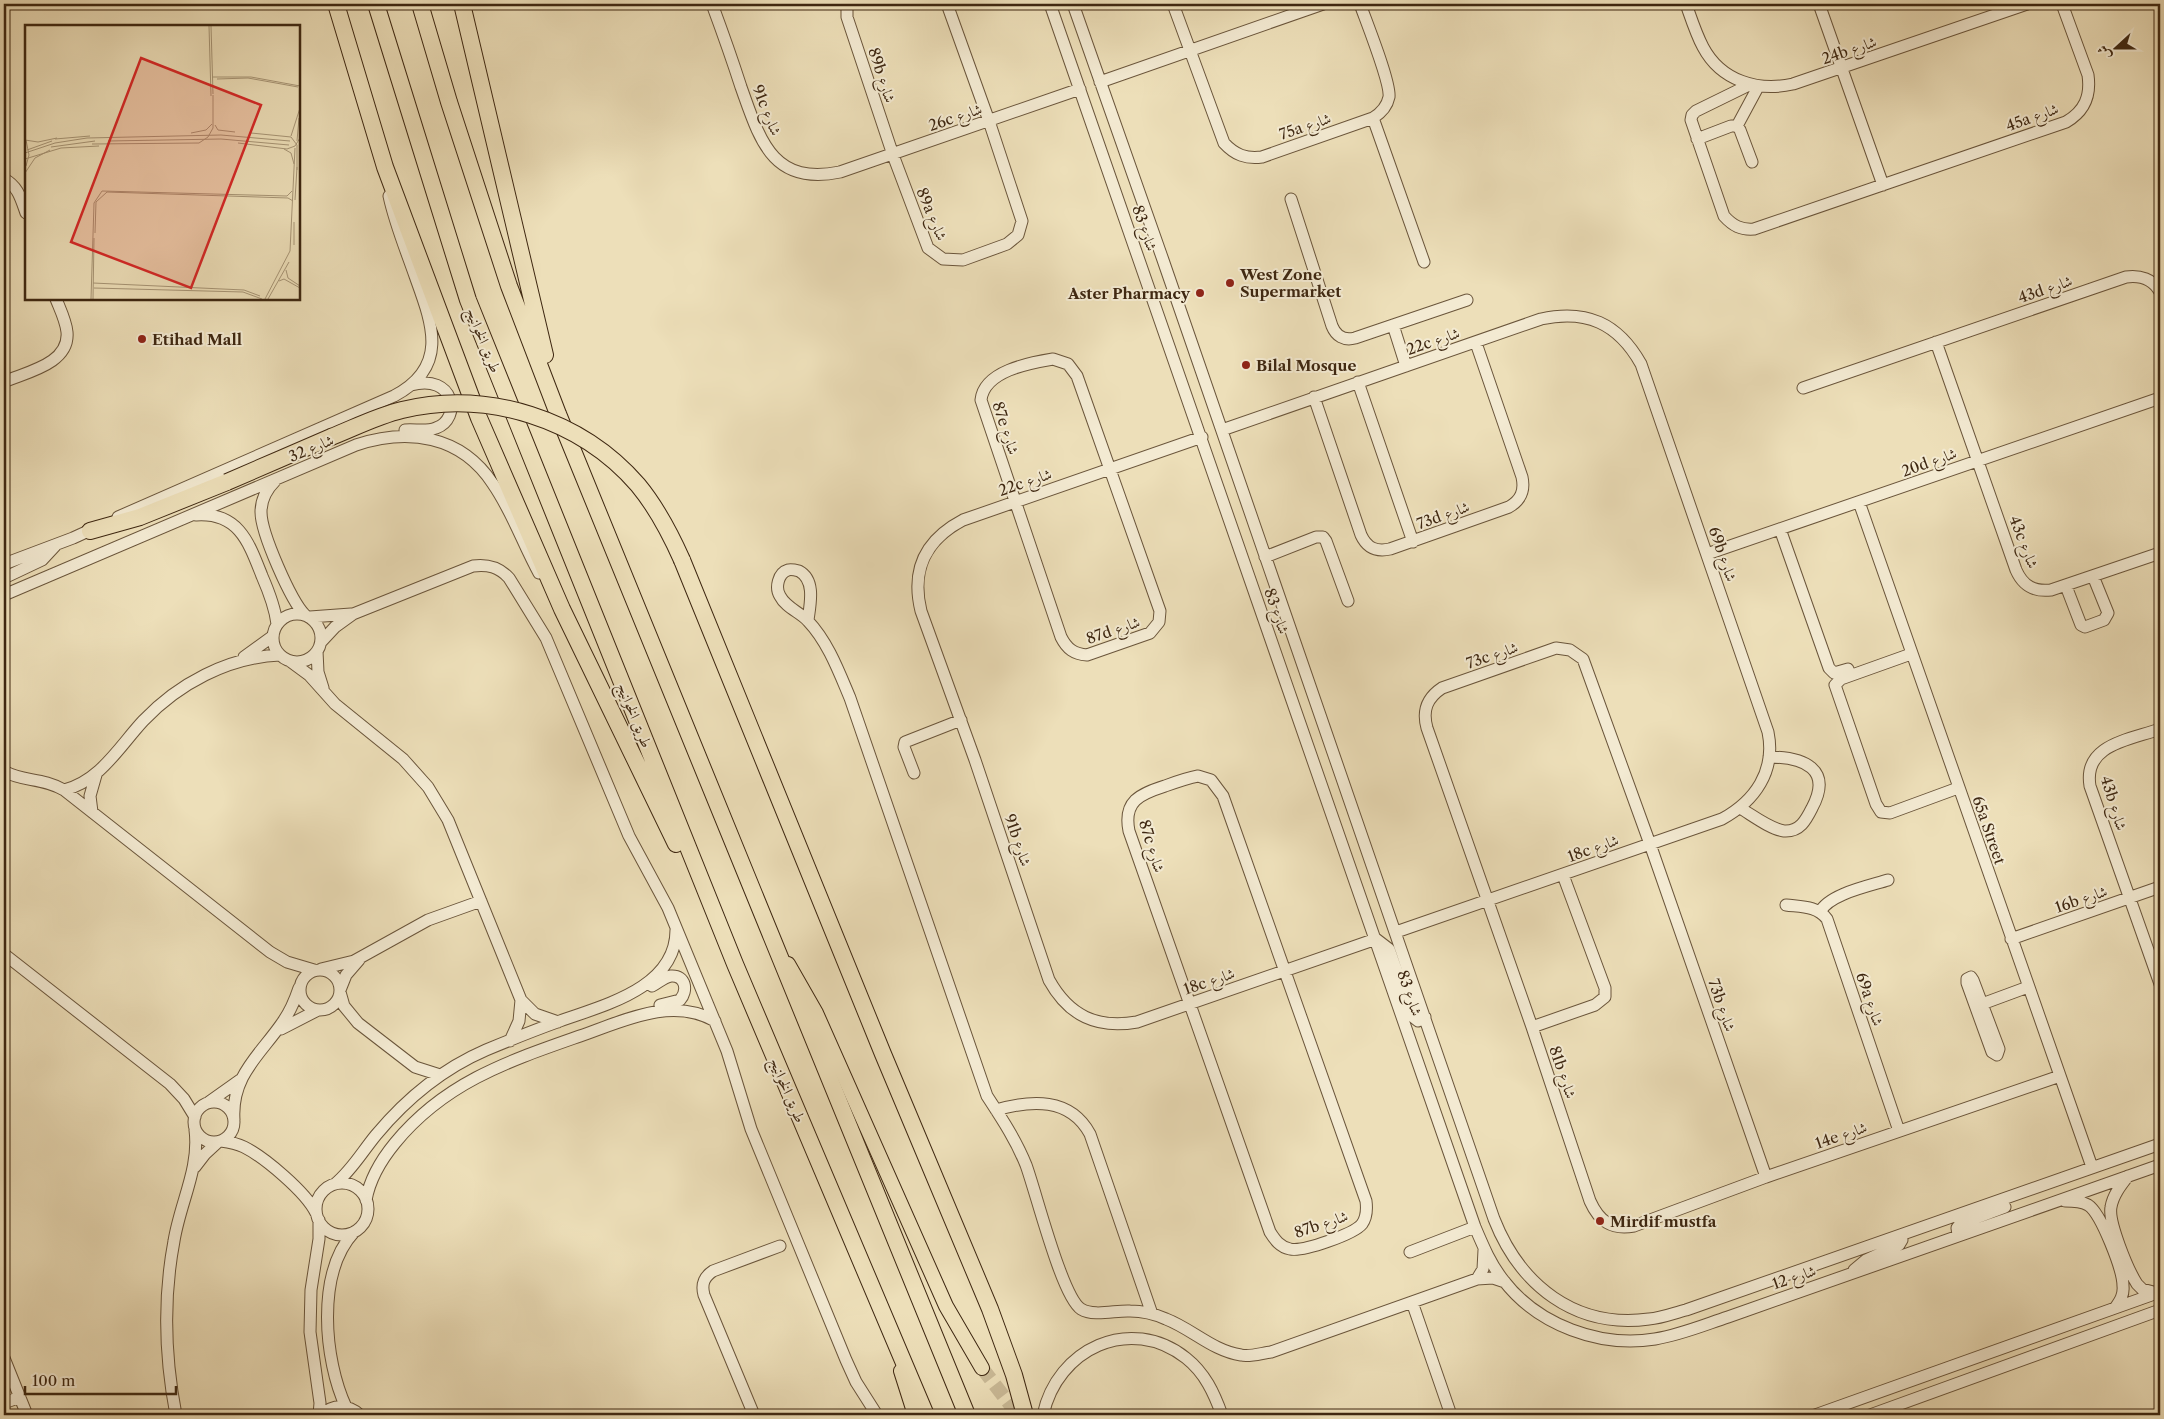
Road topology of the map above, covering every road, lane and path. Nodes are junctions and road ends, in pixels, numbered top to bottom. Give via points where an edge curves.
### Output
1 (336, 4) edge
2 (376, 4) edge
3 (420, 4) edge
4 (462, 4) edge
5 (712, 4) edge
6 (847, 4) edge
7 (947, 4) edge
8 (1050, 4) edge
9 (1072, 4) edge
10 (1174, 4) edge
11 (1323, 4) edge
12 (1360, 4) edge
13 (1686, 4) edge
14 (1819, 4) edge
15 (2027, 4) edge
16 (2062, 4) edge
17 (1190, 51) junction
18 (1842, 68) junction
19 (1100, 82) junction
20 (1753, 86) junction
21 (1080, 89) junction
22 (1373, 118) junction
23 (989, 121) junction
24 (1737, 126) junction
25 (1697, 139) junction
26 (893, 155) junction
27 (1752, 162) dead end
28 (385, 167) junction
29 (840, 172) joint
30 (4, 179) edge
31 (1883, 185) junction
32 (1290, 200) dead end
33 (25, 210) edge
34 (1424, 262) dead end
35 (2160, 292) edge
36 (56, 300) edge
37 (1467, 300) dead end
38 (1393, 325) junction
39 (1936, 342) junction
40 (1476, 343) junction
41 (1641, 364) joint
42 (1406, 366) junction
43 (4, 382) edge
44 (1358, 382) junction
45 (410, 386) junction
46 (1803, 388) dead end
47 (1314, 397) junction
48 (2160, 398) edge
49 (558, 414) junction
50 (1222, 430) junction
51 (1202, 437) junction
52 (375, 439) junction
53 (1978, 460) junction
54 (1111, 469) junction
55 (278, 478) junction
56 (1015, 502) junction
57 (1859, 502) junction
58 (192, 515) junction
59 (1780, 529) junction
60 (90, 531) junction
61 (1413, 542) junction
62 (56, 544) junction
63 (2160, 553) edge
64 (1707, 554) junction
65 (1265, 557) junction
66 (6, 561) edge
67 (2093, 576) junction
68 (4, 578) edge
69 (2066, 586) junction
70 (6, 596) edge
71 (1348, 601) dead end
72 (562, 609) junction
73 (921, 611) joint
74 (353, 614) junction
75 (308, 616) junction
76 (808, 620) dead end
77 (277, 624) junction
78 (273, 636) junction
79 (319, 647) junction
80 (1910, 651) junction
81 (285, 658) junction
82 (239, 661) junction
83 (324, 692) junction
84 (960, 720) junction
85 (2160, 729) edge
86 (1769, 757) junction
87 (4, 771) edge
88 (914, 773) dead end
89 (96, 775) junction
90 (1958, 788) junction
91 (64, 790) junction
92 (1740, 808) junction
93 (92, 812) junction
94 (1650, 844) junction
95 (1563, 874) junction
96 (1888, 880) dead end
97 (2160, 887) edge
98 (2130, 897) junction
99 (481, 901) junction
100 (1486, 901) junction
101 (1786, 906) dead end
102 (1820, 912) junction
103 (676, 928) junction
104 (1396, 932) junction
105 (1376, 939) junction
106 (2011, 939) junction
107 (777, 948) junction
108 (4, 954) edge
109 (362, 957) junction
110 (735, 964) junction
111 (318, 969) junction
112 (1285, 970) junction
113 (2160, 984) edge
114 (2028, 987) junction
115 (299, 988) junction
116 (340, 991) junction
117 (521, 1000) junction
118 (619, 1000) junction
119 (1191, 1003) junction
120 (1982, 1004) junction
121 (318, 1010) junction
122 (1425, 1017) junction
123 (626, 1018) junction
124 (715, 1021) junction
125 (558, 1022) junction
126 (1137, 1022) joint
127 (1532, 1027) junction
128 (275, 1032) junction
129 (510, 1041) junction
130 (440, 1075) junction
131 (2060, 1076) junction
132 (240, 1080) junction
133 (208, 1102) junction
134 (996, 1110) junction
135 (194, 1117) junction
136 (234, 1120) junction
137 (195, 1130) junction
138 (1899, 1131) junction
139 (219, 1142) junction
140 (2160, 1144) edge
141 (2160, 1165) edge
142 (2092, 1167) junction
143 (194, 1169) junction
144 (2128, 1176) junction
145 (1766, 1177) junction
146 (335, 1184) junction
147 (2026, 1192) junction
148 (366, 1200) junction
149 (2056, 1202) junction
150 (318, 1217) junction
151 (1494, 1219) joint
152 (1634, 1226) joint
153 (1475, 1227) junction
154 (354, 1232) junction
155 (1901, 1235) junction
156 (1958, 1236) junction
157 (780, 1246) dead end
158 (1484, 1248) junction
159 (1410, 1252) dead end
160 (1851, 1273) junction
161 (1477, 1279) junction
162 (1505, 1282) junction
163 (2158, 1292) edge
164 (1412, 1302) junction
165 (2115, 1308) junction
166 (2160, 1310) edge
167 (1152, 1314) junction
168 (887, 1325) junction
169 (4, 1358) edge
170 (982, 1368) tunnel mouth
171 (18, 1394) junction
172 (4, 1396) edge
173 (4, 1404) edge
174 (346, 1407) junction
175 (27, 1415) edge
176 (176, 1415) edge
177 (320, 1415) edge
178 (360, 1415) edge
179 (754, 1415) edge
180 (877, 1415) edge
181 (915, 1415) edge
182 (926, 1415) edge
183 (967, 1415) edge
184 (1025, 1415) edge
185 (1043, 1415) edge
186 (1222, 1415) edge
187 (1451, 1415) edge
188 (1815, 1415) edge
189 (1870, 1415) edge

1 - 28 highway
2 - 110 highway, طريق الخوانيج via 468,300
3 - 49 highway via 509,286
4 - 49 highway
5 - 29 street, 91c شارع via 756,130 770,154 795,171 810,175
6 - 26 street, 89b شارع via 847,17
7 - 23 street
8 - 21 street, شارع 83
9 - 19 street, شارع 83
10 - 17 street, 75a شارع
11 - 17 street
12 - 22 street via 1389,88 1386,106
13 - 20 street, 24b شارع via 1703,48 1717,66 1735,79
14 - 18 street
15 - 18 street, 24b شارع
16 - 31 street, 45a شارع via 2090,86 2083,108 2076,116
17 - 19 street
17 - 22 street, 75a شارع via 1224,143 1241,156 1262,157
18 - 20 street, 24b شارع via 1787,86
18 - 31 street
19 - 50 street, شارع 83
20 - 24 street
20 - 25 street via 1694,112 1691,120
21 - 23 street, 26c شارع
21 - 51 street, شارع 83
22 - 34 street
23 - 26 street, 26c شارع
23 - 26 street, 89a شارع via 1022,221 1018,234 1001,247 956,261 944,260 932,253
24 - 25 street
24 - 27 street
25 - 31 street, 45a شارع via 1721,209 1730,223 1745,230
26 - 29 street, 26c شارع
28 - 45 street, شارع 32 via 393,211 432,329 432,348 426,366
28 - 72 highway via 479,418
30 - 33 street via 14,186
32 - 38 street via 1334,331 1350,340
35 - 39 street, 43d شارع via 2147,279 2126,277
36 - 43 street via 67,332 62,352 52,361
37 - 38 street
38 - 42 street
39 - 46 street, 43d شارع
39 - 53 street
40 - 41 street, 22c شارع via 1541,320 1574,315 1591,319 1614,331 1632,349
40 - 42 street, 22c شارع
40 - 61 street, 73d شارع via 1522,477 1523,492 1509,508
41 - 64 street, 69b شارع
42 - 44 street, 22c شارع
44 - 47 street, 22c شارع
44 - 61 street
45 - 52 street via 428,382 442,387 451,406 447,419 436,428 401,430
45 - 60 street, شارع 32 via 394,396
47 - 50 street, 22c شارع
47 - 61 street, 73d شارع via 1364,542 1383,551
48 - 53 street, 20d شارع
49 - 107 highway
50 - 65 street, شارع 83
51 - 54 street, 22c شارع
51 - 105 street, شارع 83
52 - 55 street, شارع 32
52 - 72 street, شارع 32 via 394,436 432,439 450,446 481,469 493,484 540,576
53 - 57 street, 20d شارع
53 - 69 street, 43c شارع via 2020,578 2042,591
54 - 56 street, 22c شارع
54 - 56 street, 87e شارع via 1074,369 1061,360 1053,359 1024,366 989,381 981,400
54 - 56 street, 87d شارع via 1161,616 1150,634 1094,655 1080,655 1064,643
55 - 58 street, شارع 32
55 - 75 street via 265,494 262,523 292,598
56 - 73 street, 22c شارع via 957,523 931,545 919,570
57 - 59 street, 20d شارع
57 - 80 street, 65a Street
58 - 70 street, شارع 32
58 - 77 street via 214,516 241,532 248,541 274,605
59 - 64 street, 20d شارع
59 - 80 street via 1832,672
60 - 62 street, شارع 32
60 - 184 highway, bridge via 140,518 374,419 430,405 459,403 516,410 570,431 618,464 644,493 682,560 990,1309
62 - 66 street, شارع 32
62 - 68 street via 42,560
63 - 67 street, 43c شارع
64 - 86 street, 69b شارع via 1768,732
65 - 71 street via 1316,537 1323,538
65 - 104 street, شارع 83
67 - 69 street, 43c شارع
67 - 69 street via 2108,613 2104,620 2086,627 2081,625
72 - 110 highway
73 - 84 street, 91b شارع
74 - 75 street
74 - 79 street via 335,627
74 - 103 street via 466,568 489,565 504,572 540,626 632,842
75 - 77 street via 293,614
75 - 79 street via 319,628
76 - 134 street via 836,665 850,698 987,1096
77 - 78 street
78 - 81 street
78 - 82 street
79 - 81 street via 302,661
79 - 83 street via 318,672
80 - 90 street, 65a Street
80 - 90 street via 1841,679 1835,685 1876,804 1881,812 1890,813
81 - 82 street
81 - 83 street
82 - 89 street via 204,676 172,696 144,721
83 - 99 street via 403,759 428,787 448,820
84 - 88 street via 905,742
84 - 126 street, 91b شارع via 1049,980 1056,992 1074,1011 1098,1022
85 - 98 street, 43b شارع via 2106,748 2093,760 2090,768 2090,786
86 - 92 street, 18c شارع via 1757,791
86 - 92 street via 1800,761 1819,777 1820,793 1806,821 1798,828 1783,831
87 - 91 street via 18,777 46,781
89 - 91 street
89 - 93 street via 91,789
90 - 106 street, 65a Street
91 - 93 street
92 - 94 street, 18c شارع via 1722,819
93 - 111 street via 270,952 287,962
94 - 95 street, 18c شارع
94 - 100 street, 73c شارع via 1586,665 1577,653 1556,648 1442,688 1428,700 1425,709 1424,719
94 - 145 street, 73b شارع
95 - 100 street, 18c شارع
95 - 127 street via 1605,988 1605,997 1595,1005
96 - 102 street via 1834,898
97 - 98 street, 16b شارع
98 - 106 street, 16b شارع
98 - 113 street, 43b شارع
99 - 109 street via 419,924
99 - 117 street
100 - 104 street, 18c شارع
100 - 127 street, 81b شارع
101 - 102 street via 1808,907
102 - 138 street, 69a شارع via 1829,923
103 - 118 street via 675,944 665,966 648,982
103 - 124 street
104 - 122 street, شارع 83
105 - 112 street, 18c شارع
105 - 122 street via 1389,949 1414,1017 1418,1021
105 - 153 street, شارع 83
106 - 114 street, 65a Street
107 - 170 main road via 816,1014 946,1306
107 - 183 highway
108 - 135 street via 170,1084
109 - 111 street
109 - 116 street via 346,975
110 - 168 highway, طريق الخوانيج
111 - 115 street via 304,976
111 - 116 street via 335,976
112 - 119 street, 18c شارع
112 - 119 street, 87c شارع via 1220,790 1211,780 1198,776 1168,785 1137,798 1128,813 1127,822
112 - 119 street, 87b شارع via 1367,1209 1366,1217 1356,1229 1305,1248 1297,1250 1280,1246 1270,1232
114 - 120 street
114 - 131 street, 65a Street
115 - 121 street via 306,1005
115 - 128 street
116 - 121 street via 339,998 330,1007
116 - 130 street via 344,1006 358,1023 415,1067
117 - 125 street via 535,1014
117 - 129 street via 519,1021
118 - 123 street via 671,976 685,985 686,990 680,1000
118 - 125 street
119 - 126 street, 18c شارع
120 - 120 street via 1974,980 1968,978 1992,1052 1997,1055 2000,1049
121 - 128 street
122 - 151 street, شارع 83
123 - 124 street via 682,1010 697,1012
123 - 148 street via 496,1067 439,1100 390,1149 373,1175
124 - 180 street via 729,1056 745,1115 831,1325 850,1371
125 - 129 street
127 - 152 street, 81b شارع via 1594,1209 1606,1223 1624,1228
128 - 132 street
129 - 130 street via 485,1050
130 - 146 street via 394,1114 349,1172
131 - 138 street, 14e شارع
131 - 142 street, 65a Street
132 - 133 street
132 - 136 street via 234,1103
133 - 135 street
133 - 136 street via 228,1107
134 - 167 street via 1016,1142 1073,1301 1082,1310 1094,1313 1131,1310
134 - 167 street via 1037,1102 1054,1105 1084,1123
135 - 137 street
136 - 139 street via 231,1133
137 - 139 street via 204,1140
137 - 143 street
138 - 145 street, 14e شارع
139 - 143 street
139 - 150 street via 238,1144 253,1152 301,1190
140 - 142 street, شارع 12
141 - 144 street, شارع 12
142 - 147 street, شارع 12
143 - 176 street via 175,1233 168,1291 167,1355
144 - 149 street, شارع 12
144 - 163 street via 2114,1195 2112,1222 2137,1284 2142,1289
145 - 152 street, 14e شارع
146 - 148 street via 357,1188
146 - 150 street via 320,1196
147 - 155 street, شارع 12
147 - 156 street via 2006,1207 1960,1224
148 - 154 street via 367,1216
149 - 156 street, شارع 12
149 - 165 street via 2088,1205 2102,1221 2122,1277 2122,1295
150 - 154 street via 323,1226 334,1234
150 - 177 street via 320,1240 310,1311 311,1353
151 - 155 street, شارع 12 via 1515,1260 1547,1293 1589,1314 1634,1320 1686,1310
153 - 158 street, شارع 12
153 - 159 street
154 - 174 street via 338,1256 328,1312 332,1367
155 - 160 street via 1899,1245 1866,1260
156 - 160 street, شارع 12
157 - 179 street via 713,1272 703,1284 704,1295
158 - 161 street via 1485,1259
158 - 162 street, شارع 12
160 - 162 street, شارع 12 via 1678,1334 1636,1341 1602,1338 1564,1327 1531,1307
161 - 162 street via 1493,1278
161 - 164 street
163 - 165 street
164 - 167 street via 1271,1352 1242,1356
164 - 187 street
165 - 188 street
166 - 189 street
168 - 181 main road
168 - 182 highway, طريق الخوانيج
169 - 171 street
171 - 172 street
171 - 173 street
171 - 175 street
174 - 177 street via 333,1407
174 - 178 street
185 - 186 street via 1055,1381 1069,1364 1092,1348 1126,1339 1148,1340 1186,1358 1202,1373

